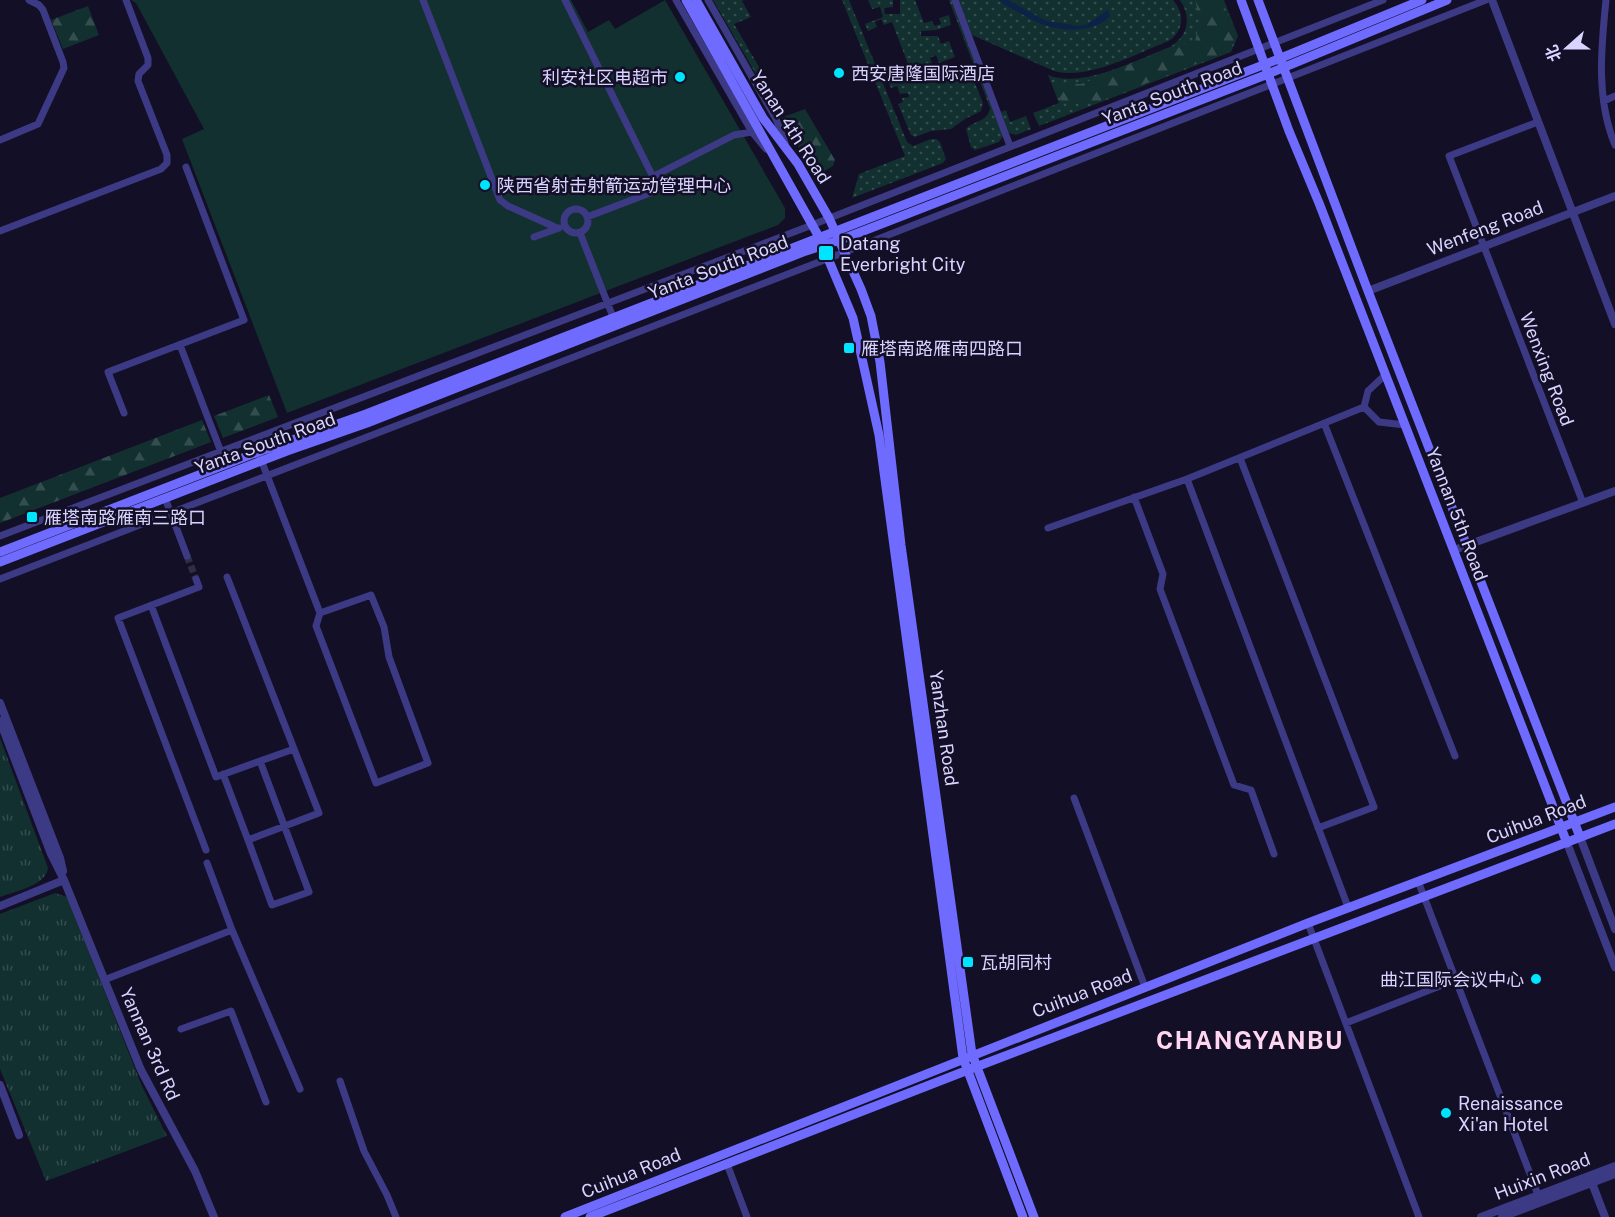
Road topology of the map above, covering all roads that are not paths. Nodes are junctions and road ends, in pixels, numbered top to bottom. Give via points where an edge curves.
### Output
1 (29, 0) edge
2 (126, 0) edge
3 (423, 0) edge
4 (565, 0) edge
5 (676, 0) edge
6 (686, 0) edge
7 (696, 0) edge
8 (708, 0) edge
9 (955, 0) edge
10 (1241, 0) edge
11 (1258, 0) edge
12 (1383, 0) edge
13 (1422, 0) edge
14 (1447, 0) edge
15 (1486, 0) edge
16 (1492, 0) edge
17 (1606, 0) edge
18 (1275, 43) junction
19 (1259, 50) junction
20 (1283, 62) junction
21 (1266, 69) junction
22 (1288, 78) junction
23 (1272, 84) junction
24 (1615, 96) edge
25 (1604, 101) junction
26 (1538, 123) junction
27 (752, 132) junction
28 (1040, 134) junction
29 (0, 140) edge
30 (1010, 146) junction
31 (1615, 146) edge
32 (787, 148) junction
33 (1048, 154) junction
34 (772, 156) junction
35 (186, 167) dead end
36 (1055, 169) junction
37 (654, 176) junction
38 (1615, 196) edge
39 (1573, 212) junction
40 (587, 217) junction
41 (829, 218) junction
42 (812, 225) junction
43 (560, 227) junction
44 (0, 231) edge
45 (580, 233) junction
46 (838, 236) junction
47 (534, 237) dead end
48 (821, 241) junction
49 (1484, 246) junction
50 (845, 252) junction
51 (829, 259) junction
52 (1368, 291) junction
53 (607, 303) junction
54 (612, 317) junction
55 (1615, 324) edge
56 (180, 345) junction
57 (1385, 375) junction
58 (1364, 407) junction
59 (124, 413) dead end
60 (1324, 423) junction
61 (1405, 425) junction
62 (221, 452) junction
63 (260, 456) junction
64 (1240, 458) junction
65 (267, 475) junction
66 (1187, 479) junction
67 (1615, 491) edge
68 (165, 498) junction
69 (1134, 498) junction
70 (1583, 503) junction
71 (171, 513) junction
72 (1048, 528) dead end
73 (0, 536) edge
74 (1467, 545) junction
75 (1454, 550) junction
76 (0, 552) edge
77 (187, 556) tunnel mouth
78 (0, 562) edge
79 (227, 577) dead end
80 (0, 579) edge
81 (196, 579) dead end
82 (151, 605) junction
83 (320, 613) junction
84 (0, 703) edge
85 (0, 721) edge
86 (294, 748) junction
87 (1455, 756) dead end
88 (260, 761) junction
89 (223, 774) junction
90 (1074, 798) dead end
91 (1615, 807) edge
92 (1575, 822) junction
93 (1615, 824) edge
94 (285, 826) junction
95 (1318, 828) junction
96 (1561, 828) junction
97 (1580, 837) junction
98 (248, 840) junction
99 (1567, 843) junction
100 (206, 850) dead end
101 (1275, 854) dead end
102 (207, 863) dead end
103 (64, 880) junction
104 (1418, 881) junction
105 (1423, 897) junction
106 (0, 906) edge
107 (1348, 907) junction
108 (1308, 923) junction
109 (1615, 929) edge
110 (232, 930) junction
111 (1313, 938) junction
112 (1615, 967) edge
113 (104, 980) junction
114 (1455, 980) junction
115 (1145, 987) junction
116 (1346, 1023) junction
117 (181, 1029) dead end
118 (967, 1056) junction
119 (973, 1069) junction
120 (340, 1080) dead end
121 (0, 1085) edge
122 (300, 1089) dead end
123 (266, 1102) dead end
124 (19, 1135) dead end
125 (727, 1164) junction
126 (1615, 1166) edge
127 (1615, 1174) edge
128 (1592, 1183) junction
129 (1539, 1199) junction
130 (214, 1217) edge
131 (396, 1217) edge
132 (565, 1217) edge
133 (590, 1217) edge
134 (747, 1217) edge
135 (1023, 1217) edge
136 (1034, 1217) edge
137 (1419, 1217) edge
138 (1481, 1217) edge
139 (1502, 1217) edge
140 (1605, 1217) edge

1 - 29 street via 42,8 64,68 39,123
2 - 44 street via 148,58 138,81 167,163 161,169
3 - 43 street via 500,200
4 - 37 street
5 - 27 street
6 - 34 main road, Yanan 4th Road
7 - 32 main road, Yanan 4th Road via 763,118
8 - 32 street via 776,119
9 - 30 street
10 - 19 main road, Yannan 5th Road
11 - 18 main road, Yannan 5th Road
12 - 18 street
13 - 20 main road, Yanta South Road
14 - 20 main road, Yanta South Road
15 - 22 street
16 - 26 street
17 - 25 street via 1600,79
18 - 19 street
18 - 20 main road, Yannan 5th Road
19 - 21 main road, Yannan 5th Road
19 - 28 street
20 - 21 main road, Yanta South Road
20 - 22 main road, Yannan 5th Road
21 - 23 main road, Yannan 5th Road
21 - 33 main road, Yanta South Road
22 - 23 street
22 - 52 main road, Yannan 5th Road
23 - 36 street
23 - 57 main road, Yannan 5th Road
24 - 25 street
25 - 31 street
26 - 39 street
26 - 49 street, Wenxing Road via 1449,156
27 - 34 street
27 - 37 street via 734,135
28 - 30 street
28 - 33 street
30 - 41 street
32 - 41 main road, Yanan 4th Road
33 - 36 street
33 - 46 main road, Yanta South Road
34 - 42 main road, Yanan 4th Road
35 - 56 street via 244,320
36 - 50 street
37 - 40 street via 650,193
38 - 39 street, Wenfeng Road
39 - 49 street, Wenfeng Road
39 - 55 street
40 - 43 street via 580,210 571,210
40 - 45 street via 587,226
41 - 42 street
41 - 46 main road, Yanan 4th Road
42 - 48 main road, Yanan 4th Road
42 - 53 street
43 - 45 street
43 - 47 street
45 - 53 street
46 - 48 main road, Yanta South Road
46 - 50 main road, Yanzhan Road
48 - 51 main road, Yanzhan Road
48 - 54 main road, Yanta South Road
48 - 63 main road, Yanta South Road via 367,423
49 - 52 street, Wenfeng Road
49 - 70 street, Wenxing Road
50 - 51 street
50 - 118 main road, Yanzhan Road via 871,316 880,362
51 - 65 street
51 - 118 main road, Yanzhan Road via 853,318 879,435
52 - 74 main road, Yannan 5th Road
53 - 54 street
53 - 62 street
54 - 63 main road, Yanta South Road
56 - 59 street via 108,372
56 - 62 street
57 - 58 street via 1368,391
57 - 61 main road, Yannan 5th Road
58 - 60 street
58 - 61 street via 1379,422
60 - 64 street
60 - 87 street
61 - 75 main road, Yannan 5th Road
62 - 73 street
63 - 65 street
63 - 68 main road, Yanta South Road
63 - 76 main road, Yanta South Road
64 - 66 street
64 - 95 street via 1374,807
65 - 71 street
65 - 83 street
66 - 69 street
66 - 95 street
67 - 70 street
68 - 71 street
68 - 78 main road, Yanta South Road
69 - 72 street
69 - 101 street via 1163,574 1160,589 1234,785 1251,790
70 - 74 street
71 - 77 street
71 - 80 street
74 - 75 street
74 - 92 main road, Yannan 5th Road
75 - 96 main road, Yannan 5th Road
79 - 86 street
81 - 82 street via 199,587
82 - 89 street via 216,777
82 - 100 street via 118,618
83 - 83 street via 316,626 376,783 428,763 371,595
84 - 103 street, Yannan 3rd Rd via 60,858
85 - 103 street, Yannan 3rd Rd
86 - 88 street
86 - 94 street via 319,813
88 - 89 street
88 - 94 street
89 - 98 street
90 - 115 street
91 - 92 main road, Cuihua Road
92 - 96 main road, Cuihua Road
92 - 97 main road, Yannan 5th Road
93 - 97 main road, Cuihua Road
94 - 98 street
94 - 98 street via 309,891 291,898 272,905
95 - 107 street
96 - 99 main road, Yannan 5th Road
96 - 104 main road, Cuihua Road
97 - 99 main road, Cuihua Road
97 - 109 street, Yannan 5th Road
99 - 105 main road, Cuihua Road
99 - 112 street, Yannan 5th Road
102 - 110 street
103 - 106 street
103 - 113 street, Yannan 3rd Rd
104 - 105 street
104 - 107 main road, Cuihua Road
105 - 111 main road, Cuihua Road
105 - 114 street
107 - 108 main road, Cuihua Road
108 - 111 street
108 - 115 main road, Cuihua Road
110 - 113 street
110 - 122 street
111 - 116 street
111 - 119 main road, Cuihua Road
113 - 130 street, Yannan 3rd Rd via 141,1071 195,1171
114 - 116 street
114 - 129 street
115 - 118 main road, Cuihua Road
116 - 137 street
117 - 123 street via 231,1011
118 - 119 main road, Yanzhan Road
118 - 132 main road, Cuihua Road
119 - 125 main road, Cuihua Road
119 - 135 main road, Yanzhan Road
119 - 136 main road, Yanzhan Road
120 - 131 street via 364,1151
121 - 124 street
125 - 133 main road, Cuihua Road
125 - 134 street
126 - 129 street, Huixin Road
127 - 128 street, Huixin Road
128 - 129 street, Huixin Road
128 - 140 street
129 - 138 street, Huixin Road
129 - 139 street, Huixin Road

